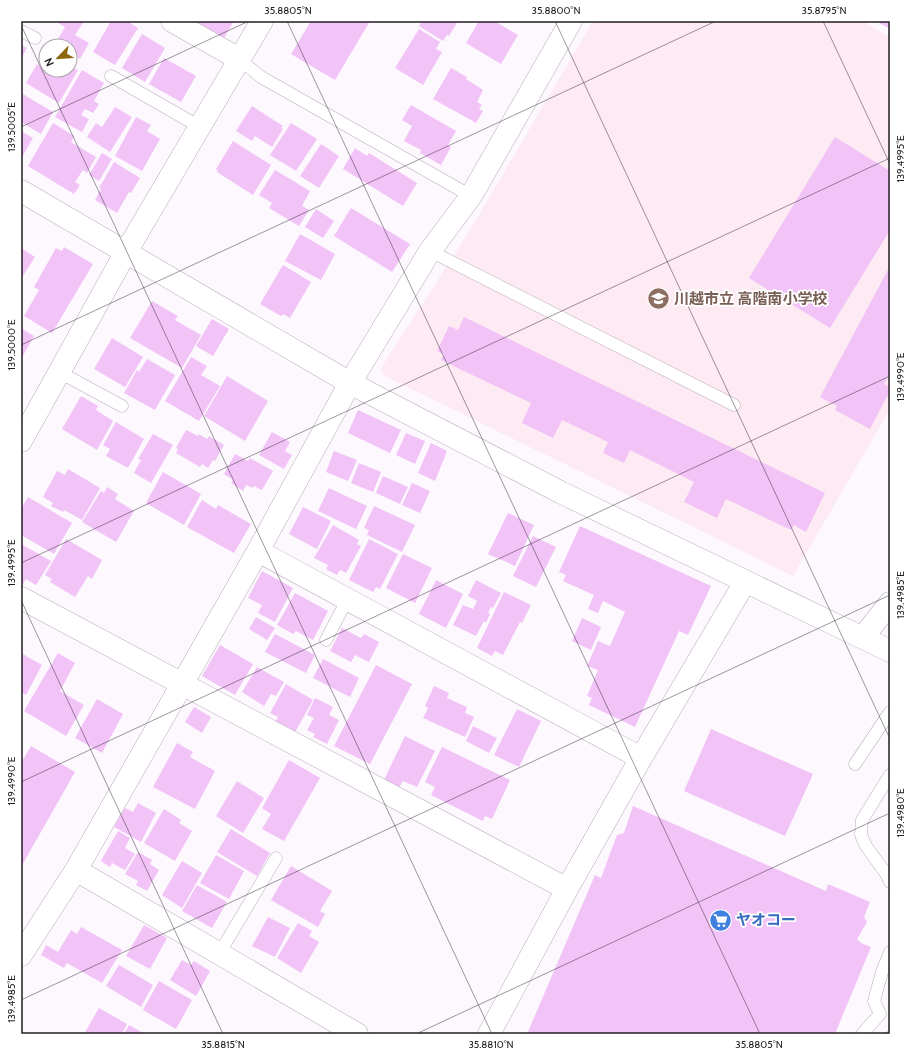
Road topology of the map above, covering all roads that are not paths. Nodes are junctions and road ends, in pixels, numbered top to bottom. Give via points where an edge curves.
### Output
1 (172, 21) edge
2 (262, 21) edge
3 (571, 21) edge
4 (21, 31) edge
5 (35, 38) dead end
6 (240, 59) junction
7 (111, 76) dead end
8 (200, 127) junction
9 (21, 191) edge
10 (471, 196) junction
11 (430, 251) junction
12 (126, 252) junction
13 (59, 372) junction
14 (350, 383) junction
15 (734, 405) dead end
16 (122, 406) dead end
17 (21, 441) edge
18 (258, 551) junction
19 (745, 582) junction
20 (21, 598) edge
21 (348, 600) junction
22 (890, 603) edge
23 (863, 637) junction
24 (326, 640) dead end
25 (890, 650) edge
26 (183, 683) junction
27 (890, 712) edge
28 (641, 758) junction
29 (855, 764) dead end
30 (890, 775) edge
31 (276, 858) dead end
32 (76, 870) junction
33 (890, 882) edge
34 (567, 889) junction
35 (890, 952) edge
36 (219, 954) junction
37 (21, 955) edge
38 (885, 1014) edge
39 (357, 1034) edge
40 (489, 1034) edge
41 (862, 1034) edge

1 - 6 street
2 - 6 street
3 - 10 street
4 - 5 lane
6 - 8 street
6 - 10 lane via 261,77
7 - 8 lane
8 - 12 street
9 - 12 street
10 - 11 street
11 - 14 street
11 - 15 lane
12 - 13 street
12 - 14 street
13 - 16 lane
13 - 17 street
14 - 18 street
14 - 19 street via 562,494
18 - 21 street
18 - 26 street
19 - 23 street
19 - 28 street
20 - 26 street
21 - 24 lane
21 - 28 street
22 - 23 street
23 - 25 street
26 - 32 street
26 - 34 street
27 - 29 lane
28 - 34 street
30 - 33 lane via 862,820 861,835
31 - 36 lane
32 - 36 street
32 - 37 street
34 - 40 street
35 - 38 lane via 874,1001
36 - 39 street
38 - 41 lane

